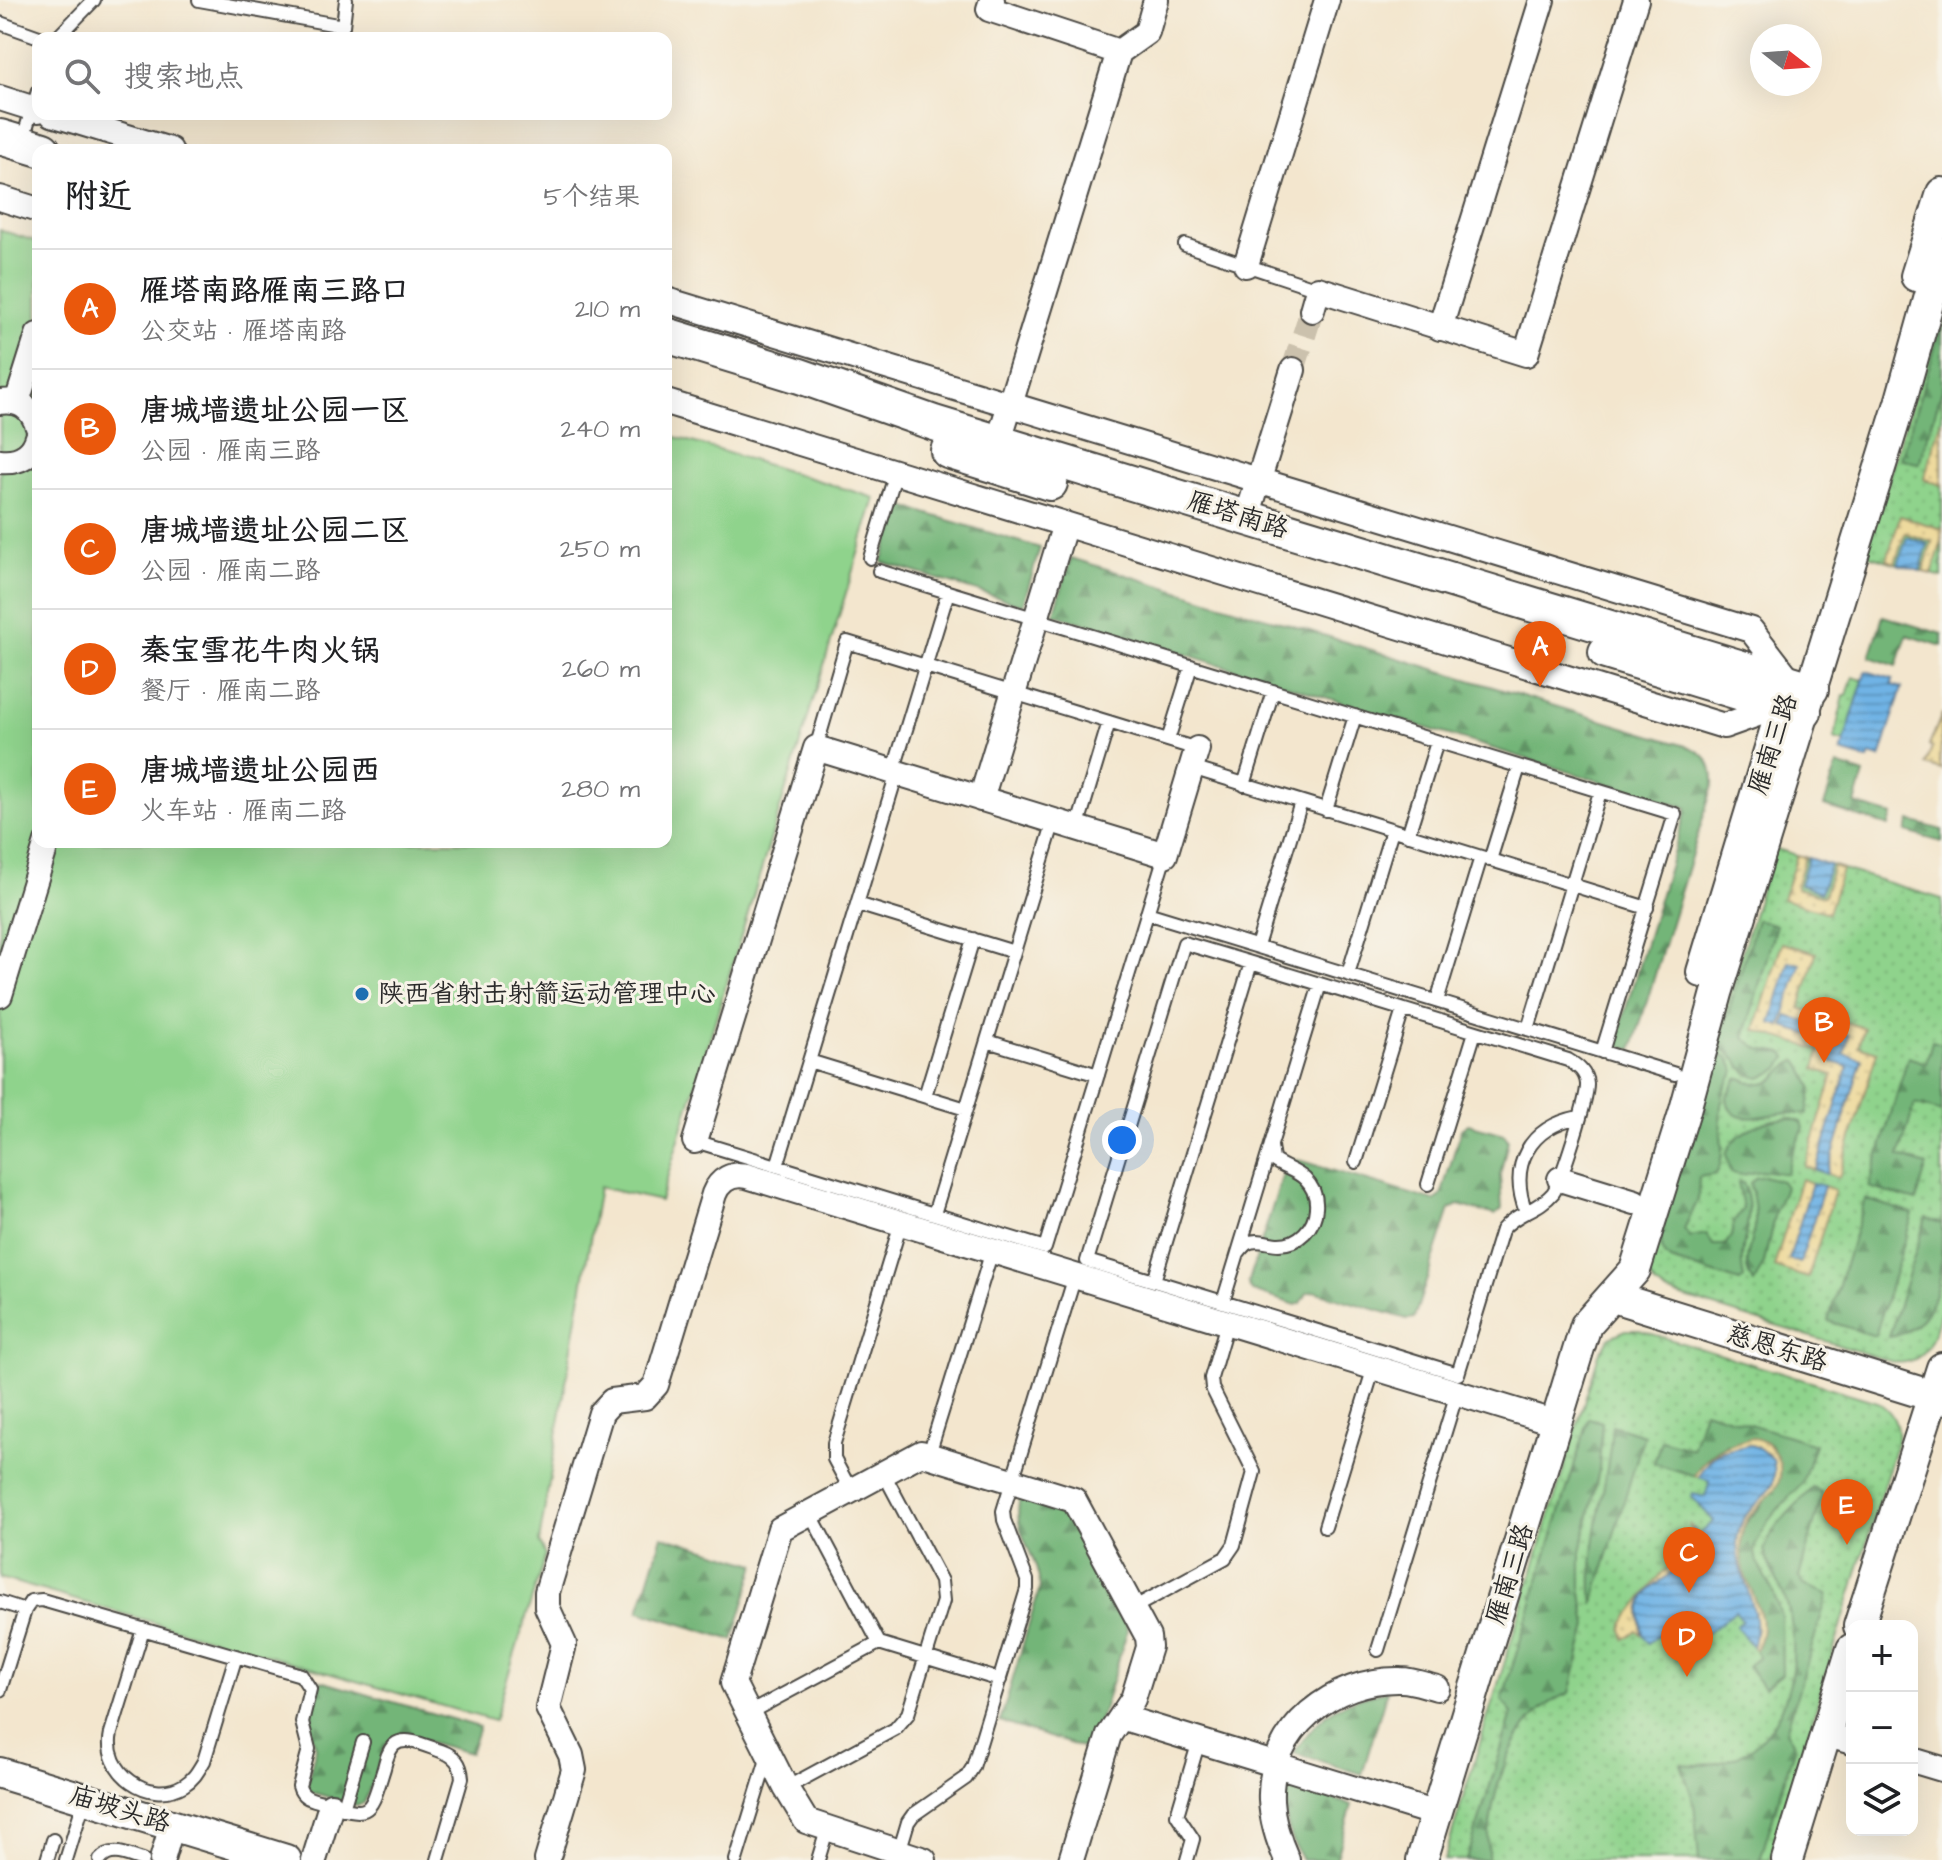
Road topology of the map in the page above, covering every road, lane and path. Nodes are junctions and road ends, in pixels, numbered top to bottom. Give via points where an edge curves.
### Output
1 (94, 0) edge
2 (199, 0) edge
3 (346, 0) edge
4 (992, 0) edge
5 (1156, 0) edge
6 (1327, 0) edge
7 (1542, 0) edge
8 (1636, 0) edge
9 (0, 23) edge
10 (63, 32) edge
11 (32, 34) edge
12 (1119, 52) junction
13 (0, 98) edge
14 (32, 104) edge
15 (34, 120) edge
16 (81, 120) edge
17 (152, 144) edge
18 (21, 153) edge
19 (1942, 193) edge
20 (0, 198) edge
21 (32, 208) edge
22 (1185, 245) dead end
23 (1942, 253) edge
24 (1246, 265) junction
25 (1315, 299) joint
26 (672, 302) edge
27 (1440, 328) junction
28 (672, 337) edge
29 (32, 349) edge
30 (672, 360) edge
31 (1293, 370) tunnel mouth
32 (9, 402) edge
33 (672, 404) edge
34 (1010, 405) junction
35 (32, 413) edge
36 (32, 449) edge
37 (994, 454) junction
38 (0, 461) edge
39 (896, 472) junction
40 (1259, 481) junction
41 (1247, 517) junction
42 (1065, 524) junction
43 (870, 558) dead end
44 (879, 571) dead end
45 (948, 592) junction
46 (1036, 619) junction
47 (925, 666) junction
48 (1191, 666) junction
49 (1273, 691) junction
50 (1013, 693) junction
51 (1798, 697) junction
52 (1355, 716) junction
53 (1109, 722) junction
54 (1168, 740) junction
55 (1437, 742) junction
56 (816, 748) junction
57 (1194, 759) junction
58 (1519, 767) junction
59 (895, 773) junction
60 (1244, 785) junction
61 (1600, 792) junction
62 (981, 799) junction
63 (1301, 802) junction
64 (1326, 810) junction
65 (1066, 825) junction
66 (1392, 830) junction
67 (1408, 835) junction
68 (45, 848) edge
69 (1165, 855) junction
70 (1485, 858) junction
71 (1572, 885) junction
72 (857, 904) junction
73 (1647, 908) junction
74 (1147, 913) junction
75 (973, 939) junction
76 (1257, 946) junction
77 (1014, 952) junction
78 (1251, 963) junction
79 (1348, 974) junction
80 (1320, 984) junction
81 (0, 995) edge
82 (1437, 1001) junction
83 (1403, 1010) junction
84 (1528, 1029) junction
85 (1475, 1032) junction
86 (987, 1041) junction
87 (1602, 1052) junction
88 (809, 1061) junction
89 (1675, 1074) junction
90 (1098, 1075) junction
91 (925, 1096) junction
92 (966, 1109) junction
93 (1579, 1117) junction
94 (695, 1141) joint
95 (1271, 1143) junction
96 (1356, 1162) dead end
97 (777, 1166) junction
98 (1560, 1179) junction
99 (1428, 1184) dead end
100 (1635, 1202) junction
101 (1526, 1212) junction
102 (934, 1214) junction
103 (901, 1223) junction
104 (992, 1251) junction
105 (1236, 1258) junction
106 (1075, 1276) junction
107 (1154, 1281) junction
108 (1613, 1297) junction
109 (1225, 1312) junction
110 (1374, 1367) junction
111 (1939, 1387) edge
112 (1457, 1393) junction
113 (1556, 1423) junction
114 (929, 1454) junction
115 (883, 1472) junction
116 (1013, 1479) junction
117 (850, 1489) junction
118 (809, 1511) junction
119 (1325, 1527) dead end
120 (0, 1602) edge
121 (1133, 1608) junction
122 (25, 1610) junction
123 (1861, 1620) edge
124 (143, 1629) junction
125 (879, 1643) junction
126 (1378, 1650) dead end
127 (236, 1656) junction
128 (926, 1657) junction
129 (1000, 1680) junction
130 (1846, 1687) edge
131 (1437, 1688) dead end
132 (0, 1690) edge
133 (747, 1714) junction
134 (1121, 1717) junction
135 (1838, 1738) edge
136 (1199, 1741) junction
137 (363, 1742) dead end
138 (769, 1754) junction
139 (1918, 1762) edge
140 (1276, 1765) junction
141 (1942, 1769) edge
142 (0, 1773) edge
143 (786, 1788) junction
144 (85, 1798) junction
145 (337, 1807) junction
146 (1436, 1814) junction
147 (172, 1825) junction
148 (827, 1830) junction
149 (53, 1840) dead end
150 (899, 1852) junction
151 (47, 1860) edge
152 (66, 1860) edge
153 (100, 1860) edge
154 (143, 1860) edge
155 (162, 1860) edge
156 (286, 1860) edge
157 (314, 1860) edge
158 (438, 1860) edge
159 (547, 1860) edge
160 (736, 1860) edge
161 (818, 1860) edge
162 (924, 1860) edge
163 (1071, 1860) edge
164 (1187, 1860) edge
165 (1287, 1860) edge
166 (1422, 1860) edge
167 (1787, 1860) edge

1 - 10 lane
2 - 3 lane via 343,26
4 - 12 street via 989,9
5 - 12 street via 1147,32
6 - 24 street
7 - 27 street
8 - 27 street via 1526,354
9 - 11 lane
12 - 34 street
13 - 14 street
15 - 18 lane
16 - 17 street
19 - 51 street, 雁南三路
20 - 21 street
22 - 24 lane
23 - 51 street, 雁南三路 via 1901,400
24 - 25 lane
25 - 27 street
26 - 34 street
28 - 37 main road, 雁塔南路 via 800,376
29 - 32 street
30 - 37 main road, 雁塔南路
31 - 40 street
32 - 35 street
33 - 39 street
34 - 37 street
34 - 40 street
36 - 38 street via 22,459
37 - 41 main road, 雁塔南路
37 - 51 main road, 雁塔南路
39 - 42 street
39 - 43 lane
40 - 41 street
40 - 51 street via 1751,630
41 - 51 main road, 雁塔南路
42 - 46 street
42 - 51 street via 1724,726
44 - 45 lane
45 - 46 lane
45 - 47 lane
46 - 48 lane
46 - 50 street
47 - 50 lane
47 - 56 lane via 847,642
47 - 59 lane
48 - 49 lane
48 - 54 lane
49 - 52 lane
49 - 60 lane
50 - 53 lane
50 - 62 street
51 - 89 street, 雁南三路 via 1696,992
51 - 108 street, 雁南三路 via 1637,1264
52 - 55 lane
52 - 64 lane
53 - 54 lane
53 - 65 lane
54 - 57 lane
55 - 58 lane
55 - 67 lane
56 - 59 street
56 - 94 street
57 - 60 lane
57 - 69 street
58 - 61 lane
58 - 70 lane
59 - 62 street
59 - 72 lane
60 - 63 lane
61 - 71 lane
61 - 73 lane via 1675,814
62 - 65 street
63 - 64 lane
63 - 76 lane
64 - 66 lane
65 - 69 street
65 - 77 lane
66 - 67 lane
66 - 79 lane
67 - 70 lane
68 - 81 street
69 - 74 lane
70 - 71 lane
70 - 82 lane
71 - 73 lane
71 - 84 lane
72 - 75 lane
72 - 88 lane
73 - 87 lane
74 - 76 lane
74 - 90 lane
75 - 77 lane
75 - 91 lane
76 - 79 lane
77 - 86 lane
78 - 80 lane
78 - 107 lane
78 - 107 lane via 1184,943 1087,1261
79 - 82 lane
80 - 83 lane
80 - 95 lane
82 - 84 lane
83 - 85 lane
83 - 96 lane
84 - 87 lane
85 - 93 lane via 1577,1065 1587,1083
85 - 99 lane
86 - 90 lane
86 - 92 lane
87 - 89 lane
88 - 91 lane
88 - 97 lane
89 - 100 street, 雁南三路
90 - 102 lane via 1045,1248
91 - 92 lane
92 - 102 lane
93 - 98 lane
93 - 101 lane via 1548,1127 1526,1151 1518,1181
94 - 97 lane
95 - 105 lane
95 - 105 lane via 1273,1160 1313,1189 1315,1218 1296,1240 1248,1243
97 - 102 lane
98 - 100 street
98 - 101 lane via 1546,1200
100 - 108 street, 雁南三路
101 - 109 lane via 1502,1230 1458,1374
103 - 104 street
103 - 117 lane via 833,1448
103 - 159 street via 742,1175 727,1178 716,1189 656,1385 645,1397 612,1401 601,1413 547,1592 547,1607 564,1644 548,1708 574,1765
104 - 106 street
104 - 114 lane
105 - 109 lane
106 - 109 street
106 - 116 lane
107 - 109 lane
108 - 111 street, 慈恩东路
108 - 113 street, 雁南三路 via 1586,1325
109 - 110 street
109 - 121 lane via 1212,1388 1254,1472 1234,1545 1225,1558
110 - 112 street
110 - 119 lane
111 - 123 street
112 - 113 street
112 - 126 lane
113 - 146 street, 雁南三路
114 - 115 street via 916,1454
114 - 116 street
115 - 117 street
115 - 128 lane via 943,1586
116 - 121 street via 1078,1504
116 - 129 lane via 1004,1520 1027,1589
117 - 118 street
118 - 125 lane
118 - 133 street via 777,1533 757,1598 733,1677
120 - 122 lane
121 - 134 street via 1149,1647 1133,1699
122 - 124 lane via 31,1601 42,1600
122 - 132 lane
124 - 127 lane
124 - 127 lane via 109,1749 124,1777 152,1789 168,1791 196,1776
125 - 128 lane
125 - 133 lane
127 - 145 lane via 298,1674 308,1683 302,1722 309,1749 299,1786 304,1796
128 - 129 lane
128 - 143 lane via 900,1726
129 - 150 lane via 971,1771 913,1815
130 - 135 street
131 - 140 street via 1393,1680 1340,1691 1312,1709 1290,1735
133 - 138 street
134 - 136 street
134 - 163 street via 1109,1735
135 - 167 street
136 - 140 street
136 - 164 lane via 1177,1815 1193,1839
137 - 145 lane
138 - 143 street
138 - 160 lane
139 - 141 street
140 - 146 street
140 - 165 street via 1273,1819
142 - 144 street, 庙坡头路
143 - 148 street via 806,1821
144 - 147 street, 庙坡头路
144 - 152 lane
145 - 157 street
145 - 158 lane via 359,1812 371,1806 388,1754 397,1743 450,1754 460,1764 462,1778
146 - 166 street, 雁南三路
147 - 155 street
147 - 156 street, 庙坡头路
148 - 150 street
148 - 161 lane
149 - 151 lane
150 - 162 street
153 - 154 lane via 115,1852

